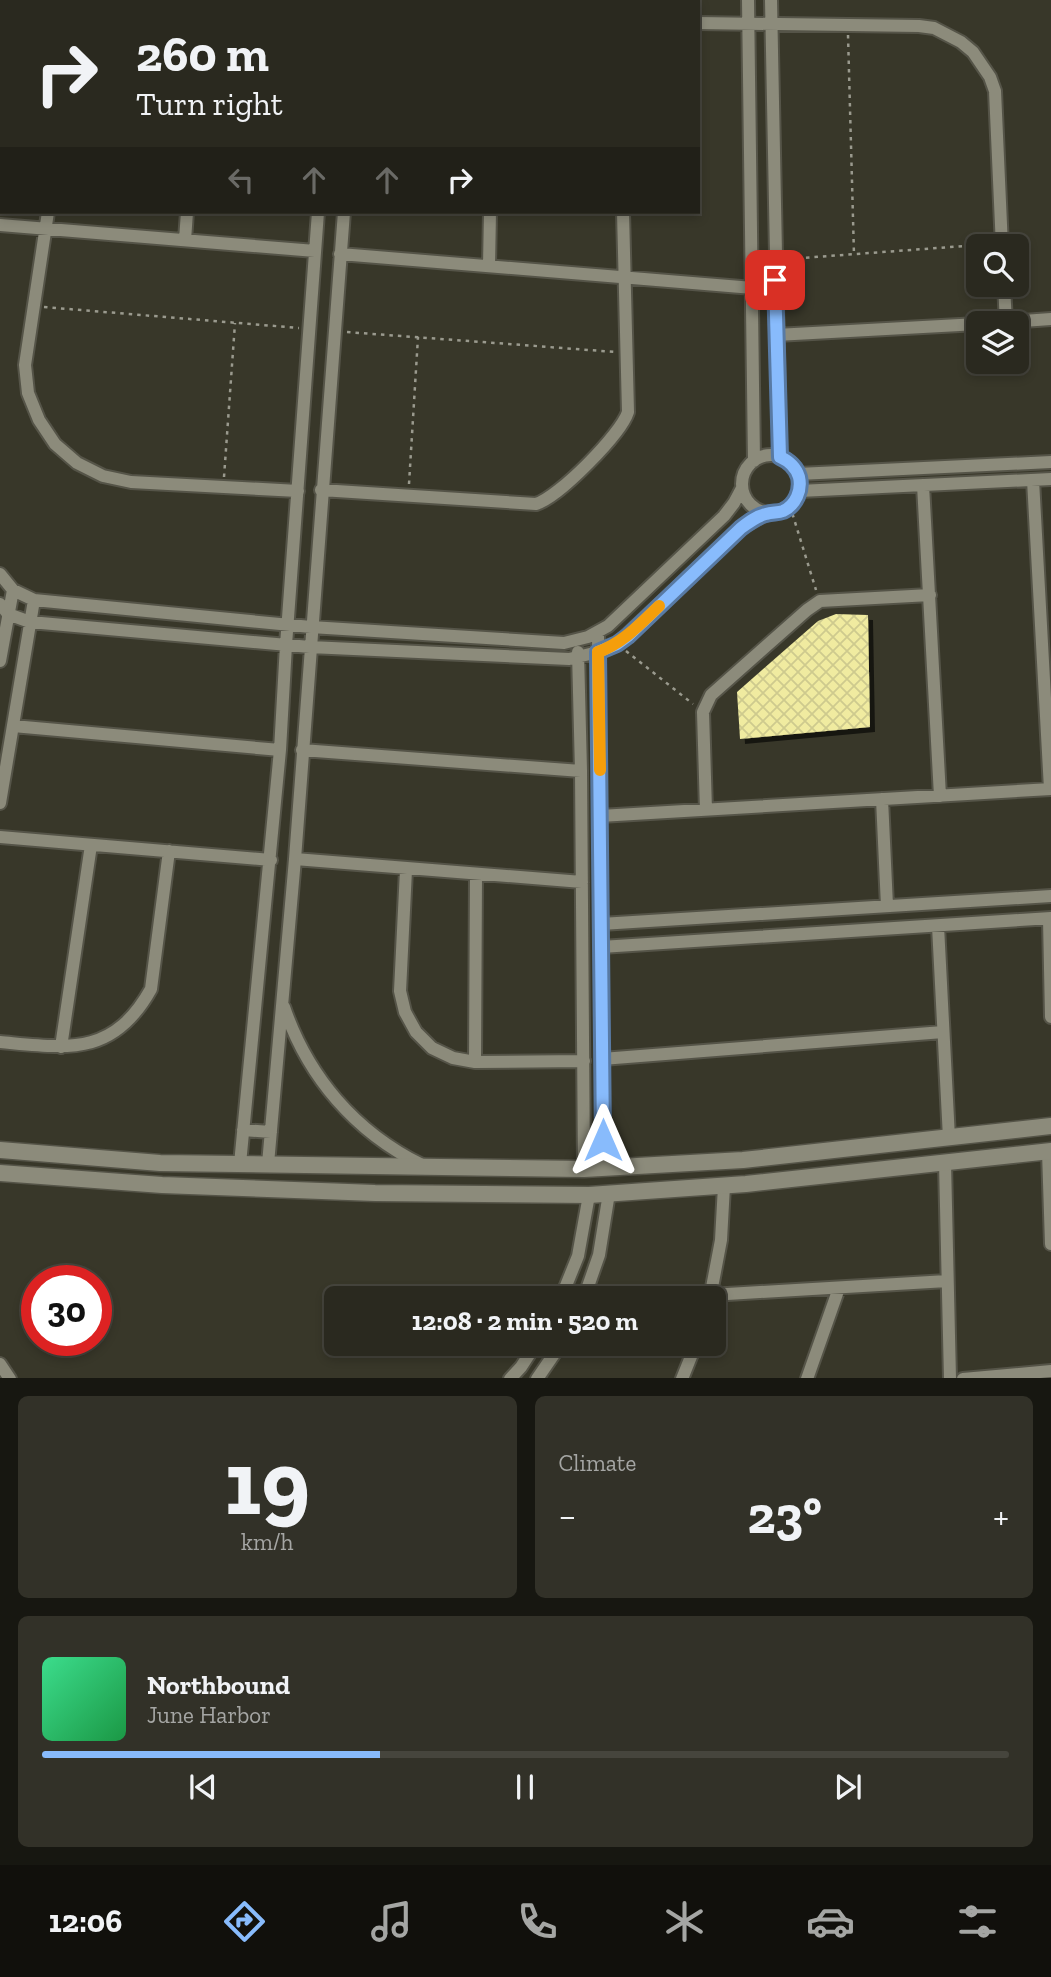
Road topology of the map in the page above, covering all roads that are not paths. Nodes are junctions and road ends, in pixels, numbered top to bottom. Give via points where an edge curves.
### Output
1 (748, 0) edge
2 (771, 0) edge
3 (700, 23) edge
4 (748, 23) junction
5 (770, 24) junction
6 (48, 214) edge
7 (187, 214) edge
8 (318, 214) edge
9 (344, 214) edge
10 (490, 214) edge
11 (623, 214) edge
12 (0, 225) edge
13 (46, 228) junction
14 (1002, 234) edge
15 (185, 240) junction
16 (314, 251) junction
17 (340, 254) junction
18 (489, 266) junction
19 (625, 278) junction
20 (753, 288) junction
21 (1051, 319) edge
22 (776, 320) junction
23 (753, 321) junction
24 (1029, 321) edge
25 (966, 325) edge
26 (776, 335) junction
27 (780, 457) junction
28 (754, 461) junction
29 (1051, 462) edge
30 (798, 474) junction
31 (1051, 479) edge
32 (1033, 480) junction
33 (923, 485) junction
34 (742, 488) junction
35 (298, 491) junction
36 (321, 491) junction
37 (799, 491) junction
38 (768, 513) junction
39 (0, 574) edge
40 (13, 590) junction
41 (930, 595) junction
42 (34, 600) junction
43 (4, 609) edge
44 (30, 622) junction
45 (288, 625) junction
46 (311, 627) junction
47 (598, 632) junction
48 (576, 641) junction
49 (286, 645) junction
50 (310, 647) junction
51 (598, 652) junction
52 (578, 657) junction
53 (0, 661) edge
54 (13, 726) junction
55 (281, 750) junction
56 (302, 750) junction
57 (581, 771) junction
58 (1050, 789) edge
59 (940, 796) junction
60 (882, 799) junction
61 (0, 803) edge
62 (706, 810) junction
63 (600, 816) junction
64 (0, 837) edge
65 (91, 845) junction
66 (169, 851) junction
67 (295, 859) junction
68 (271, 860) junction
69 (406, 870) junction
70 (476, 875) junction
71 (582, 882) junction
72 (1051, 896) edge
73 (887, 906) junction
74 (1050, 918) edge
75 (601, 924) junction
76 (938, 926) junction
77 (601, 947) junction
78 (282, 1003) junction
79 (1051, 1017) edge
80 (943, 1031) junction
81 (0, 1042) edge
82 (61, 1048) junction
83 (602, 1059) junction
84 (584, 1061) junction
85 (475, 1062) junction
86 (1051, 1126) edge
87 (243, 1130) junction
88 (271, 1132) junction
89 (949, 1138) junction
90 (0, 1150) edge
91 (1050, 1151) edge
92 (743, 1160) junction
93 (945, 1163) junction
94 (240, 1164) junction
95 (268, 1164) junction
96 (425, 1167) junction
97 (603, 1168) junction
98 (584, 1169) junction
99 (0, 1173) edge
100 (746, 1184) junction
101 (724, 1186) junction
102 (609, 1193) junction
103 (589, 1195) junction
104 (1051, 1244) edge
105 (947, 1282) junction
106 (566, 1286) edge
107 (588, 1286) edge
108 (713, 1286) edge
109 (839, 1288) junction
110 (726, 1296) edge
111 (528, 1356) edge
112 (553, 1356) edge
113 (691, 1356) edge
114 (0, 1364) edge
115 (1051, 1371) edge
116 (10, 1378) edge
117 (510, 1378) edge
118 (537, 1378) edge
119 (682, 1378) edge
120 (807, 1378) edge
121 (950, 1378) edge
122 (963, 1378) edge

1 - 4 street
2 - 5 street
3 - 4 street
4 - 5 street
4 - 20 street
5 - 14 street via 919,26 961,42 983,63 995,91
5 - 22 street
6 - 13 street
7 - 15 street
8 - 16 street
9 - 17 street
10 - 18 street
11 - 19 street
12 - 13 street
13 - 15 street
13 - 35 street via 25,365 28,393 55,444 77,463 103,476 131,482
15 - 16 street
16 - 35 street
17 - 18 street
17 - 36 street
18 - 19 street
19 - 20 street
19 - 36 street via 625,422 555,495 536,504
20 - 23 street
21 - 24 street
22 - 23 street
22 - 26 street
23 - 28 street
25 - 26 street
26 - 27 street
27 - 28 street via 769,455
27 - 30 street
28 - 34 street via 744,473
29 - 30 street
30 - 37 street
31 - 32 street
32 - 33 street
32 - 58 street
33 - 37 street
33 - 41 street
34 - 38 street via 754,508
34 - 47 street via 723,516
35 - 45 street
36 - 46 street
37 - 38 street via 783,511
38 - 51 street via 741,528 617,644
39 - 40 street
40 - 42 street
40 - 43 street
41 - 59 street
41 - 62 street via 820,601 712,695 703,712
42 - 44 street
42 - 45 street
43 - 44 street
43 - 53 street
44 - 49 street
44 - 54 street
45 - 46 street
45 - 49 street
46 - 48 street
46 - 50 street
47 - 48 street
47 - 51 street
48 - 52 street
49 - 50 street
49 - 55 street
50 - 52 street
50 - 56 street
51 - 52 street
51 - 63 street
52 - 57 street
54 - 55 street
54 - 61 street
55 - 68 street
56 - 57 street
56 - 67 street
57 - 71 street
58 - 59 street
59 - 60 street
60 - 62 street
60 - 73 street
62 - 63 street
63 - 75 street
64 - 65 street
65 - 66 street
65 - 82 street
66 - 68 street
66 - 82 street via 152,989 130,1020 115,1032 98,1041
67 - 69 street
67 - 78 street
68 - 87 street
69 - 70 street
69 - 85 street via 400,990 405,1013 432,1048
70 - 71 street
70 - 85 street
71 - 84 street
72 - 73 street
73 - 75 street
74 - 76 street
74 - 79 street
75 - 77 street
76 - 77 street
76 - 80 street
77 - 83 street
78 - 88 street
78 - 96 street via 297,1041 330,1092 373,1135
80 - 83 street
80 - 89 street
81 - 82 street
83 - 97 street
84 - 85 street
84 - 98 street
86 - 89 street
87 - 88 street
87 - 94 street
88 - 95 street
89 - 92 street
90 - 94 street via 114,1161
91 - 93 street
91 - 104 street
92 - 97 street
92 - 100 street
93 - 100 street
93 - 105 street
94 - 95 street
95 - 96 street
96 - 98 street
97 - 98 street
99 - 103 street via 375,1193
100 - 101 street
101 - 102 street
101 - 108 street
102 - 103 street
102 - 107 street
103 - 106 street via 578,1256
105 - 109 street
105 - 121 street
109 - 110 street
109 - 120 street
111 - 117 street
112 - 118 street
113 - 119 street
114 - 116 street
115 - 122 street

